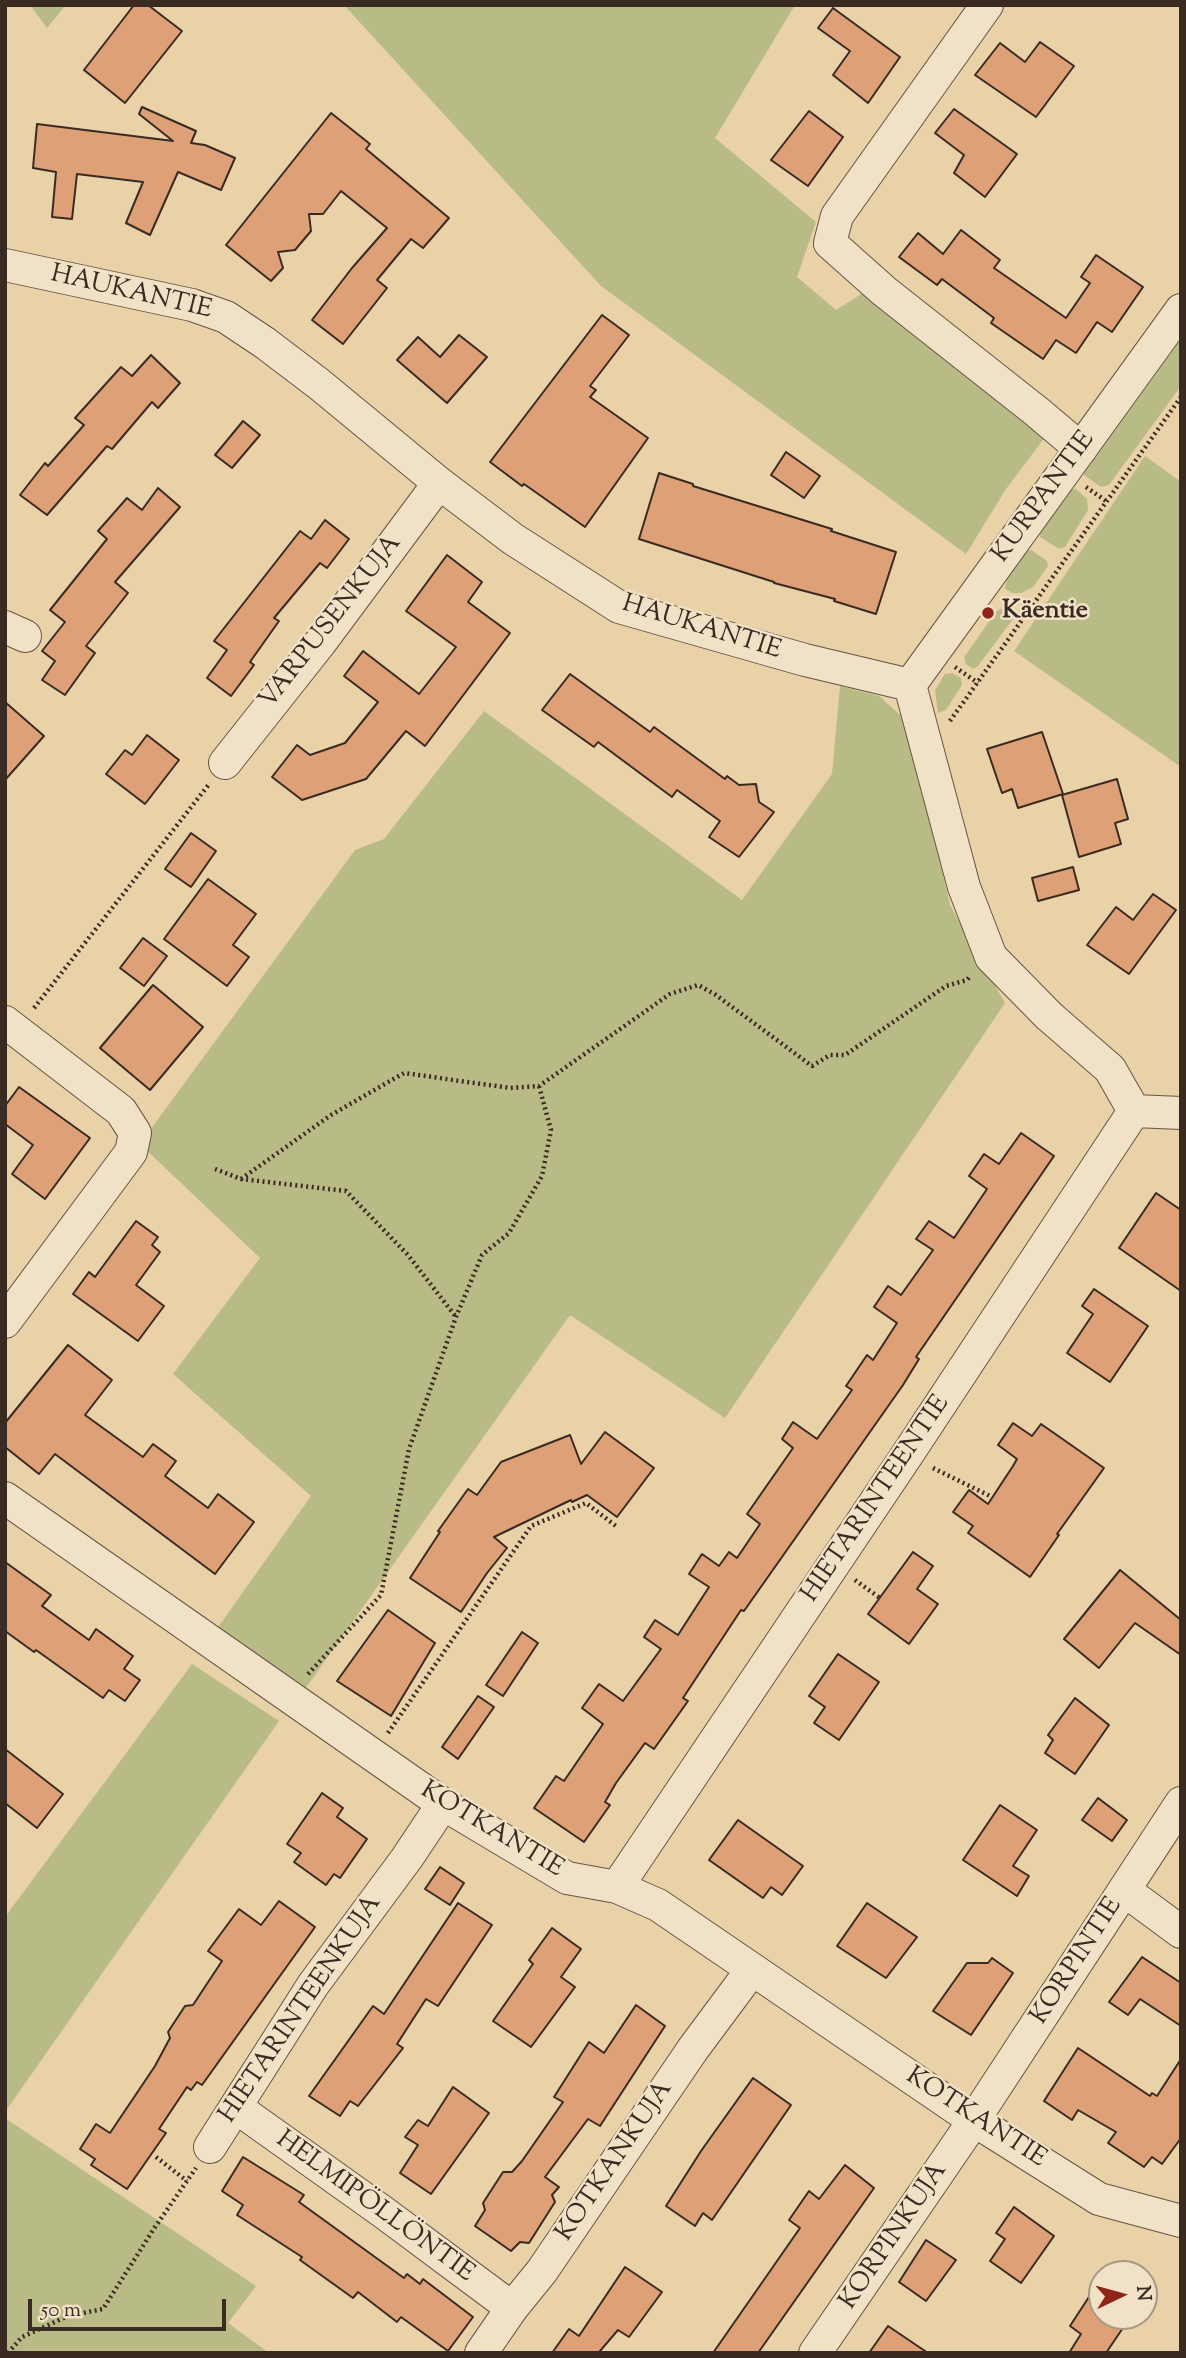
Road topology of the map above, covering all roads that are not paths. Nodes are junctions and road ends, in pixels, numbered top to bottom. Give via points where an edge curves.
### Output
1 (987, 5) edge
2 (5, 265) edge
3 (1181, 310) edge
4 (1081, 449) junction
5 (439, 483) junction
6 (910, 685) junction
7 (225, 763) road end
8 (10, 1026) edge
9 (1134, 1111) junction
10 (1181, 1113) edge
11 (5, 1322) edge
12 (5, 1498) edge
13 (1181, 1803) edge
14 (443, 1804) junction
15 (617, 1887) junction
16 (1124, 1891) junction
17 (1181, 1932) edge
18 (751, 1970) junction
19 (237, 2108) junction
20 (972, 2119) junction
21 (210, 2147) road end
22 (1181, 2221) edge
23 (512, 2308) junction
24 (481, 2353) edge
25 (815, 2353) edge

1 - 4 street via 837,216 830,243
2 - 5 street, HAUKANTIE via 192,305 226,317 319,384
3 - 4 street, KURPANTIE
4 - 6 street, KURPANTIE
5 - 6 street, HAUKANTIE via 513,539 619,607
5 - 7 street, VARPUSENKUJA
6 - 9 street via 962,878 991,957 1110,1069
8 - 11 street via 121,1111 135,1133 131,1152
9 - 10 street
9 - 15 street, HIETARINTEENTIE
12 - 14 street, KOTKANTIE
13 - 16 street, KORPINTIE
14 - 15 street, KOTKANTIE via 567,1878
14 - 19 street, HIETARINTEENKUJA via 313,1984
15 - 18 street, KOTKANTIE via 658,1905
16 - 17 street
16 - 20 street, KORPINTIE
18 - 20 street, KOTKANTIE
18 - 23 street, KOTKANKUJA
19 - 21 street, HIETARINTEENKUJA
19 - 23 street, HELMIPÖLLÖNTIE
20 - 22 street, KOTKANTIE via 1098,2199
20 - 25 street, KORPINKUJA
23 - 24 street, KOTKANKUJA

